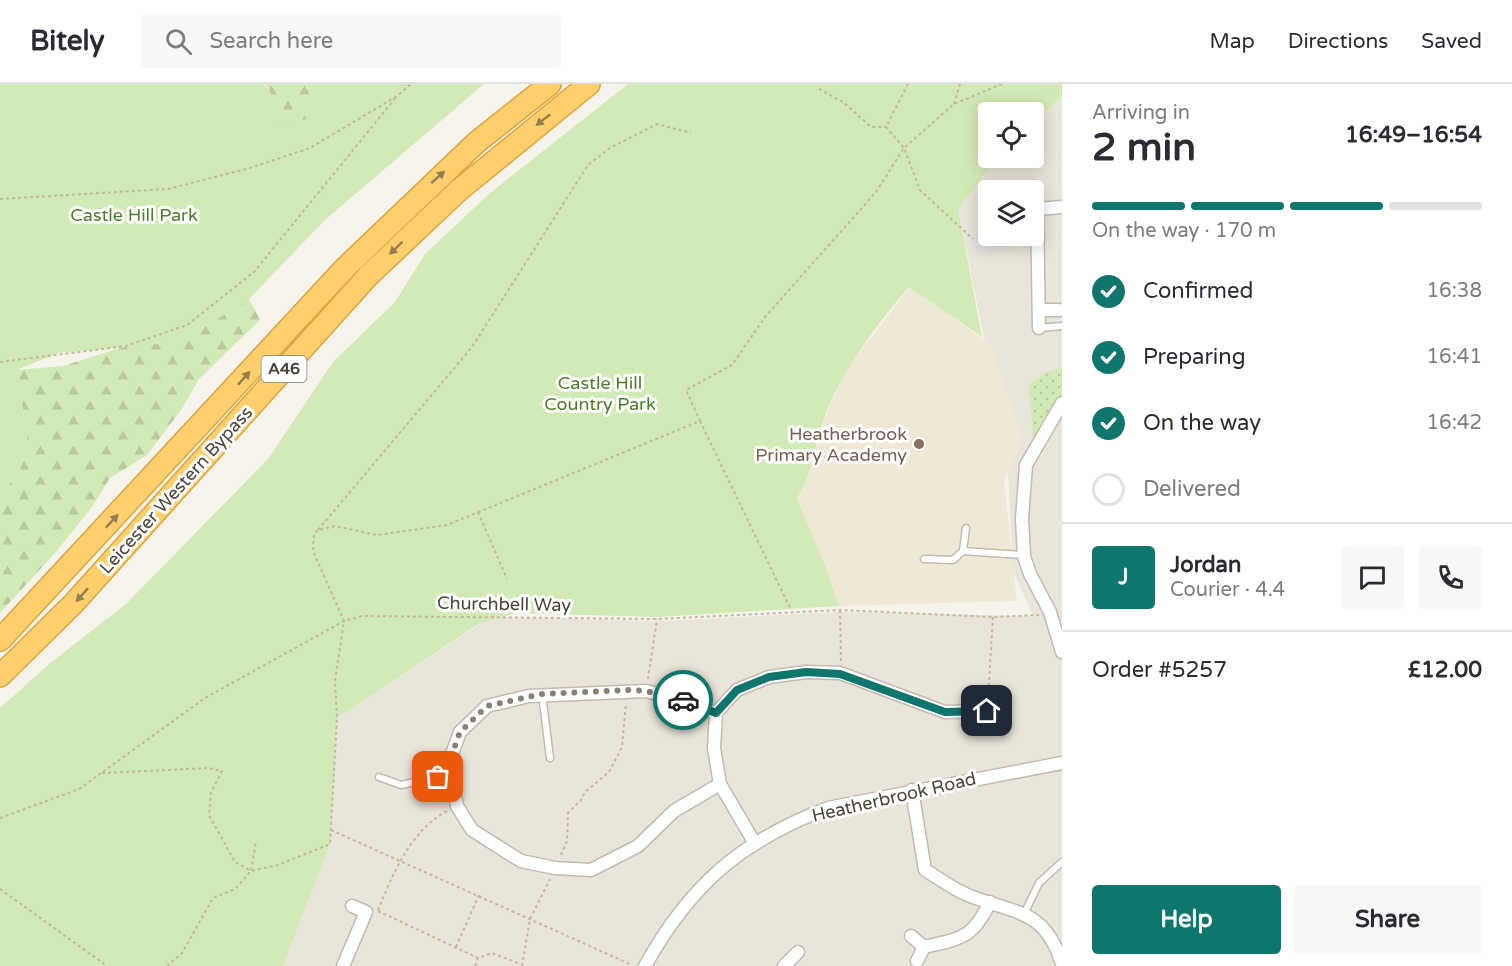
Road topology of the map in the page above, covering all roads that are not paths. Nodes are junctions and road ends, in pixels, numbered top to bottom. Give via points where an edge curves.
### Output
1 (550, 84) edge
2 (589, 84) edge
3 (1062, 207) edge
4 (1044, 208) edge
5 (1038, 246) edge
6 (1040, 310) junction
7 (1059, 310) dead end
8 (1062, 326) edge
9 (1039, 328) joint
10 (1062, 403) edge
11 (966, 528) dead end
12 (963, 551) junction
13 (1024, 556) junction
14 (924, 559) dead end
15 (0, 640) edge
16 (1062, 652) edge
17 (0, 676) edge
18 (542, 694) junction
19 (987, 711) road end
20 (716, 713) junction
21 (550, 758) dead end
22 (1062, 763) edge
23 (451, 774) junction
24 (379, 777) dead end
25 (720, 784) junction
26 (912, 790) junction
27 (754, 842) junction
28 (1062, 862) edge
29 (990, 902) junction
30 (352, 906) dead end
31 (1024, 914) junction
32 (911, 936) dead end
33 (924, 947) junction
34 (798, 952) dead end
35 (917, 961) dead end
36 (1062, 964) edge
37 (343, 966) edge
38 (645, 966) edge
39 (784, 966) edge

15 -> 1 highway, Leicester Western Bypass / A46 via 345,268 477,142
2 -> 17 highway, Leicester Western Bypass / A46 via 458,191 368,276 74,603
3 - 4 street
5 - 6 street
6 - 7 street
6 - 9 street
8 - 9 lane
10 - 13 street via 1026,465
11 - 12 lane
12 - 13 lane
12 - 14 lane via 952,560
13 - 16 street via 1050,612
18 - 20 street via 646,691
18 - 21 lane
18 - 23 street via 487,706 460,732 449,762
19 - 20 street via 945,712 840,674 806,672 769,677 737,690
20 - 25 street via 714,748
22 - 26 street, Heatherbrook Road
23 - 24 lane via 401,785
23 - 25 street via 457,806 472,830 521,861 591,870 638,846 674,812
25 - 27 street
26 - 27 street, Heatherbrook Road via 828,808
26 - 29 street via 925,870 968,896
27 - 38 street, Heatherbrook Road via 697,889 666,928
28 - 31 lane via 1039,883
29 - 31 street
29 - 33 street via 979,924 962,938
30 - 37 street via 366,912
31 - 36 street via 1039,923 1055,942
32 - 33 street
33 - 35 street
34 - 39 street

